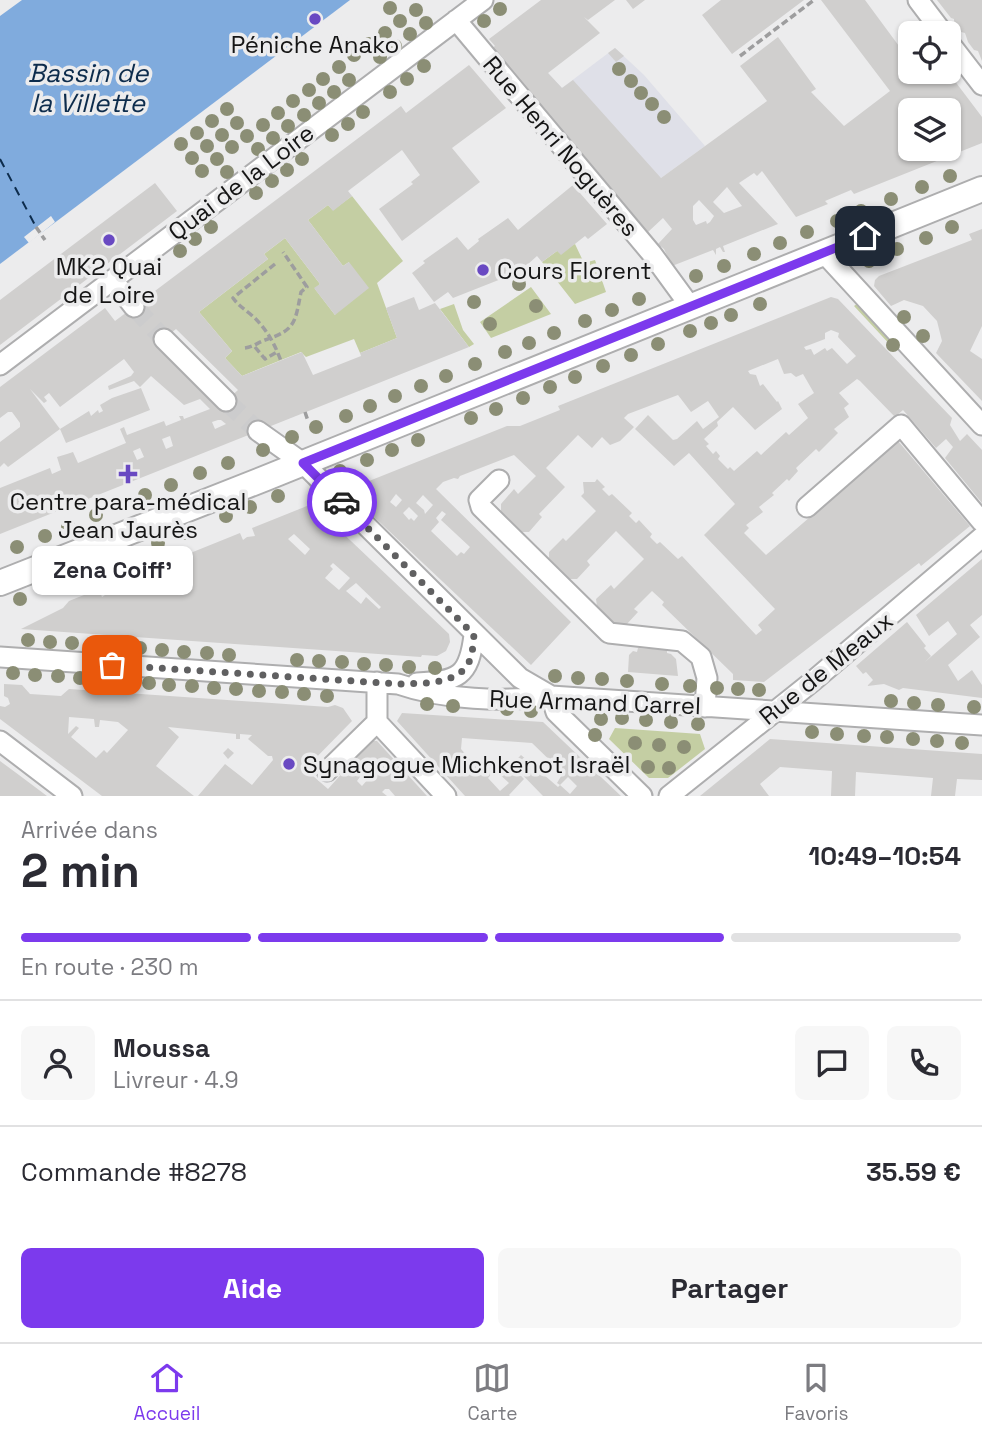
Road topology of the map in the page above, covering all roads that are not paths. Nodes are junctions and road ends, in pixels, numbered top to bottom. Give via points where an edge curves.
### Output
1 (483, 0) edge
2 (918, 0) edge
3 (456, 20) junction
4 (934, 21) edge
5 (961, 58) edge
6 (982, 85) edge
7 (982, 189) edge
8 (824, 253) junction
9 (113, 280) junction
10 (690, 306) junction
11 (134, 307) tunnel mouth
12 (163, 339) tunnel mouth
13 (0, 365) edge
14 (226, 401) tunnel mouth
15 (982, 425) edge
16 (258, 431) tunnel mouth
17 (303, 463) junction
18 (499, 480) dead end
19 (807, 508) dead end
20 (982, 522) edge
21 (982, 537) edge
22 (0, 583) edge
23 (474, 635) junction
24 (0, 657) edge
25 (377, 682) junction
26 (398, 684) junction
27 (551, 696) junction
28 (705, 706) junction
29 (774, 712) junction
30 (377, 722) junction
31 (982, 725) edge
32 (0, 741) edge
33 (327, 771) dead end
34 (72, 796) edge
35 (446, 796) edge
36 (642, 796) edge
37 (669, 796) edge

1 - 3 street, Quai de la Loire
2 - 4 street
3 - 9 street, Quai de la Loire
3 - 10 street, Rue Henri Noguères via 652,254
5 - 6 street
7 - 8 main road
8 - 10 main road
8 - 15 street
9 - 11 street
9 - 13 street, Quai de la Loire
10 - 17 main road
12 - 14 street
16 - 17 street
17 - 22 main road
17 - 23 street
18 - 28 street via 479,500 481,508 609,633 681,641 701,657 707,678
19 - 20 street via 901,425
21 - 29 street, Rue de Meaux
23 - 26 street via 471,658 460,674 436,682
23 - 27 street via 520,678
24 - 25 street, Rue Armand Carrel
25 - 26 street, Rue Armand Carrel
25 - 30 street
26 - 27 street, Rue Armand Carrel via 422,692 476,697 516,700
27 - 28 street, Rue Armand Carrel
27 - 36 street via 556,712
28 - 29 street, Rue Armand Carrel
29 - 31 street, Rue Armand Carrel
29 - 37 street, Rue de Meaux
30 - 33 street
30 - 35 street
32 - 34 street

